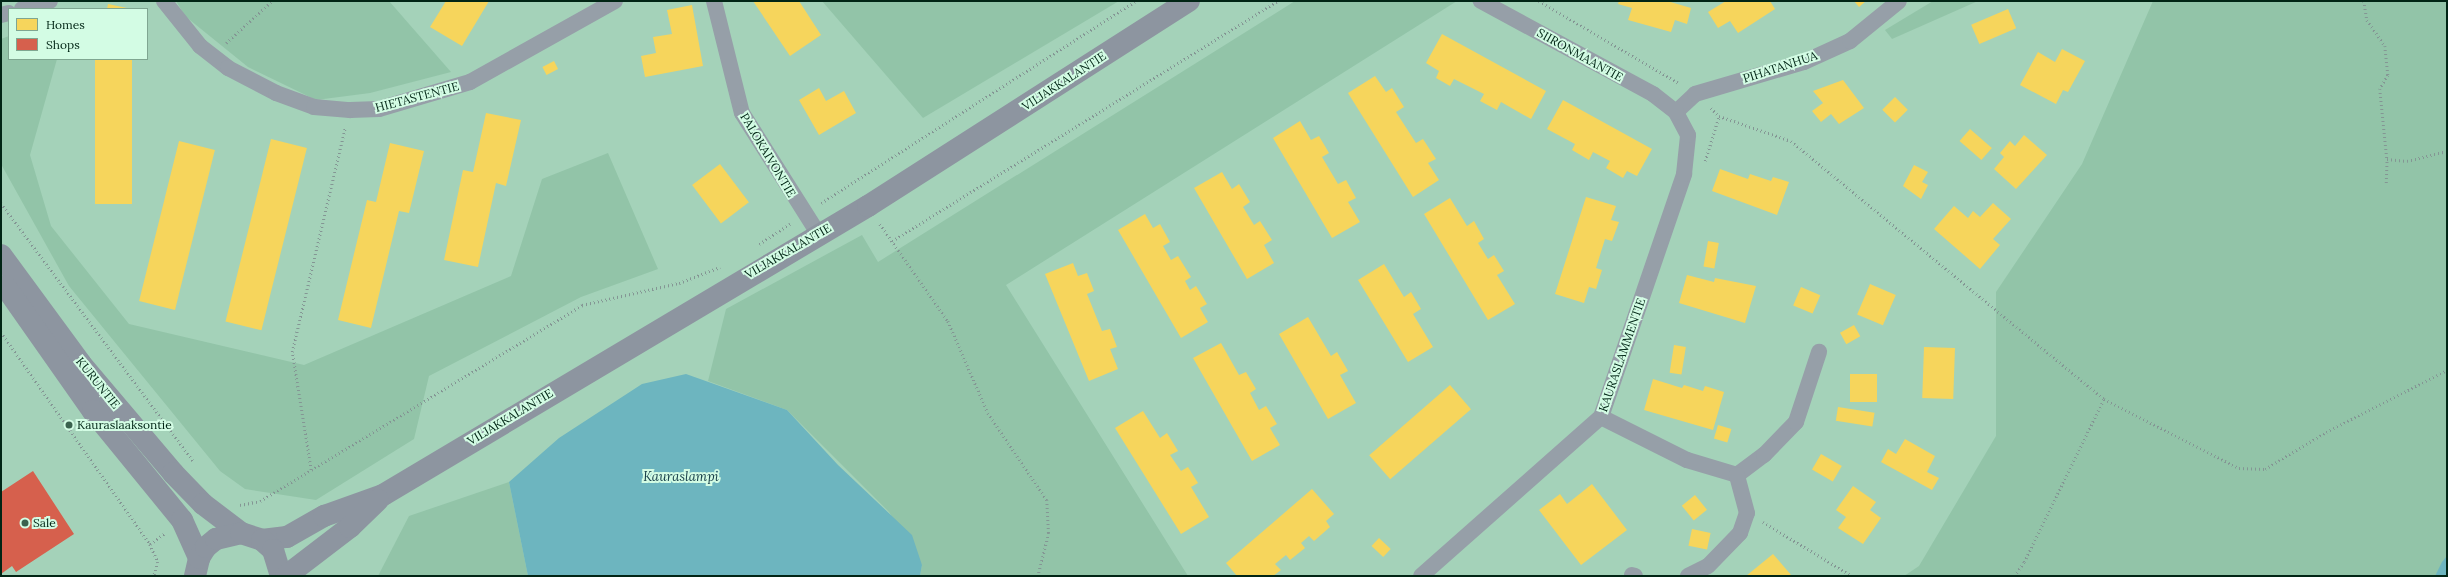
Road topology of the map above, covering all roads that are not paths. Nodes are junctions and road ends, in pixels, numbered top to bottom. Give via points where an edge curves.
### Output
1 (50, 1) edge
2 (164, 1) edge
3 (615, 1) edge
4 (714, 1) edge
5 (1189, 1) edge
6 (1481, 1) edge
7 (1899, 1) edge
8 (26, 8) edge
9 (1676, 112) junction
10 (818, 233) junction
11 (1, 255) edge
12 (1, 280) edge
13 (1819, 352) dead end
14 (1601, 417) junction
15 (1738, 475) junction
16 (383, 495) junction
17 (241, 533) junction
18 (262, 540) junction
19 (195, 570) edge
20 (281, 576) edge
21 (286, 576) edge
22 (1421, 576) edge
23 (1688, 576) edge

1 - 8 street
2 - 3 street, HIETASTENTIE via 200,46 212,56 276,93 314,107 350,110 379,109 470,82
4 - 10 street, PALOKAIVONTIE via 742,113 804,215
5 - 10 main road, VILJAKKALANTIE via 868,206
6 - 9 street, SIIRONMAANTIE via 1653,94
7 - 9 street, PIHATANHUA via 1850,41 1804,62 1695,94
9 - 14 street, KAURASLAMMENTIE via 1688,135 1684,174
10 - 16 main road, VILJAKKALANTIE
11 - 17 main road, KURUNTIE via 81,364 173,473 203,504
12 - 19 main road, KURUNTIE via 93,411 182,520
13 - 15 street via 1796,422 1764,455
14 - 15 street via 1687,460
14 - 22 street, KAURASLAMMENTIE
15 - 23 street via 1747,513 1740,533 1708,566
16 - 18 main road, VILJAKKALANTIE via 324,516 287,537
16 - 21 main road, VILJAKKALANTIE via 350,527
17 - 18 main road
17 - 19 main road via 216,539
18 - 20 main road via 273,550

